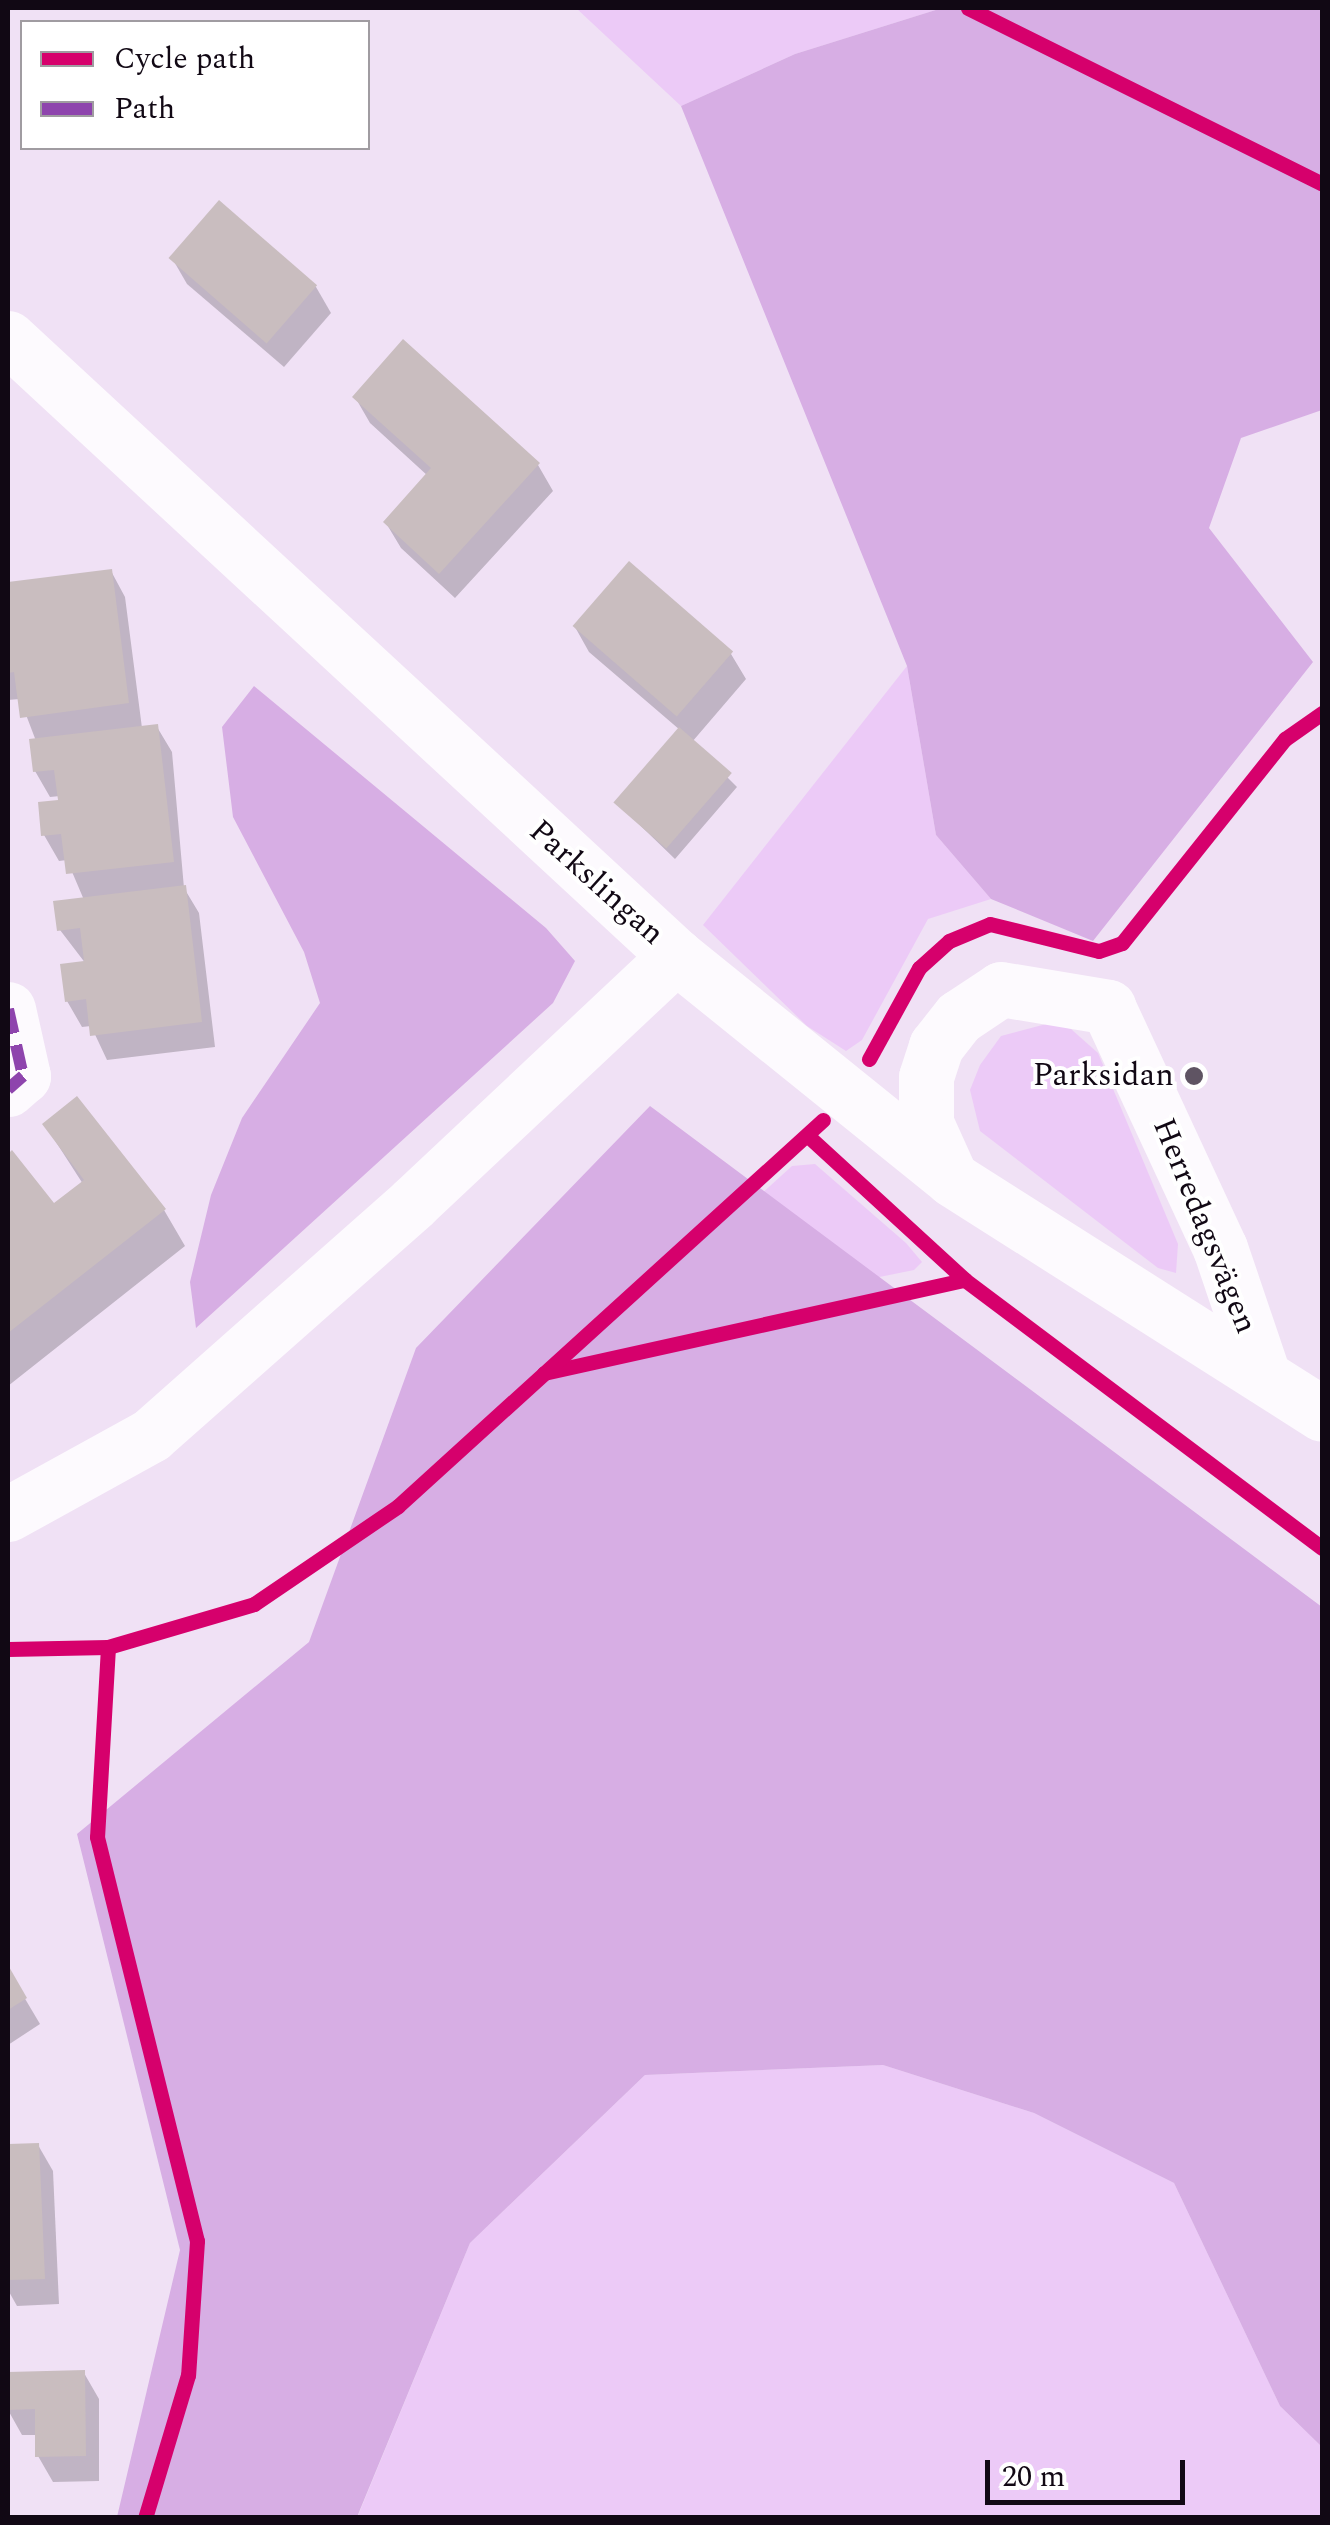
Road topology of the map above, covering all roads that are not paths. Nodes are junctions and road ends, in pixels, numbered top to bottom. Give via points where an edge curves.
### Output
1 (8, 338) edge
2 (676, 956) junction
3 (8, 1009) edge
4 (8, 1090) edge
5 (952, 1179) junction
6 (1262, 1372) junction
7 (1322, 1414) edge
8 (8, 1514) edge

1 - 2 street, Parkslingan
2 - 5 street, Herredagsvägen
2 - 8 street, Parkslingan via 413,1204 150,1435
3 - 4 street via 23,1076
5 - 6 street, Herredagsvägen
5 - 6 street, Herredagsvägen via 926,1123 926,1077 936,1046 959,1017 1001,988 1108,1007 1220,1248
6 - 7 street, Herredagsvägen

